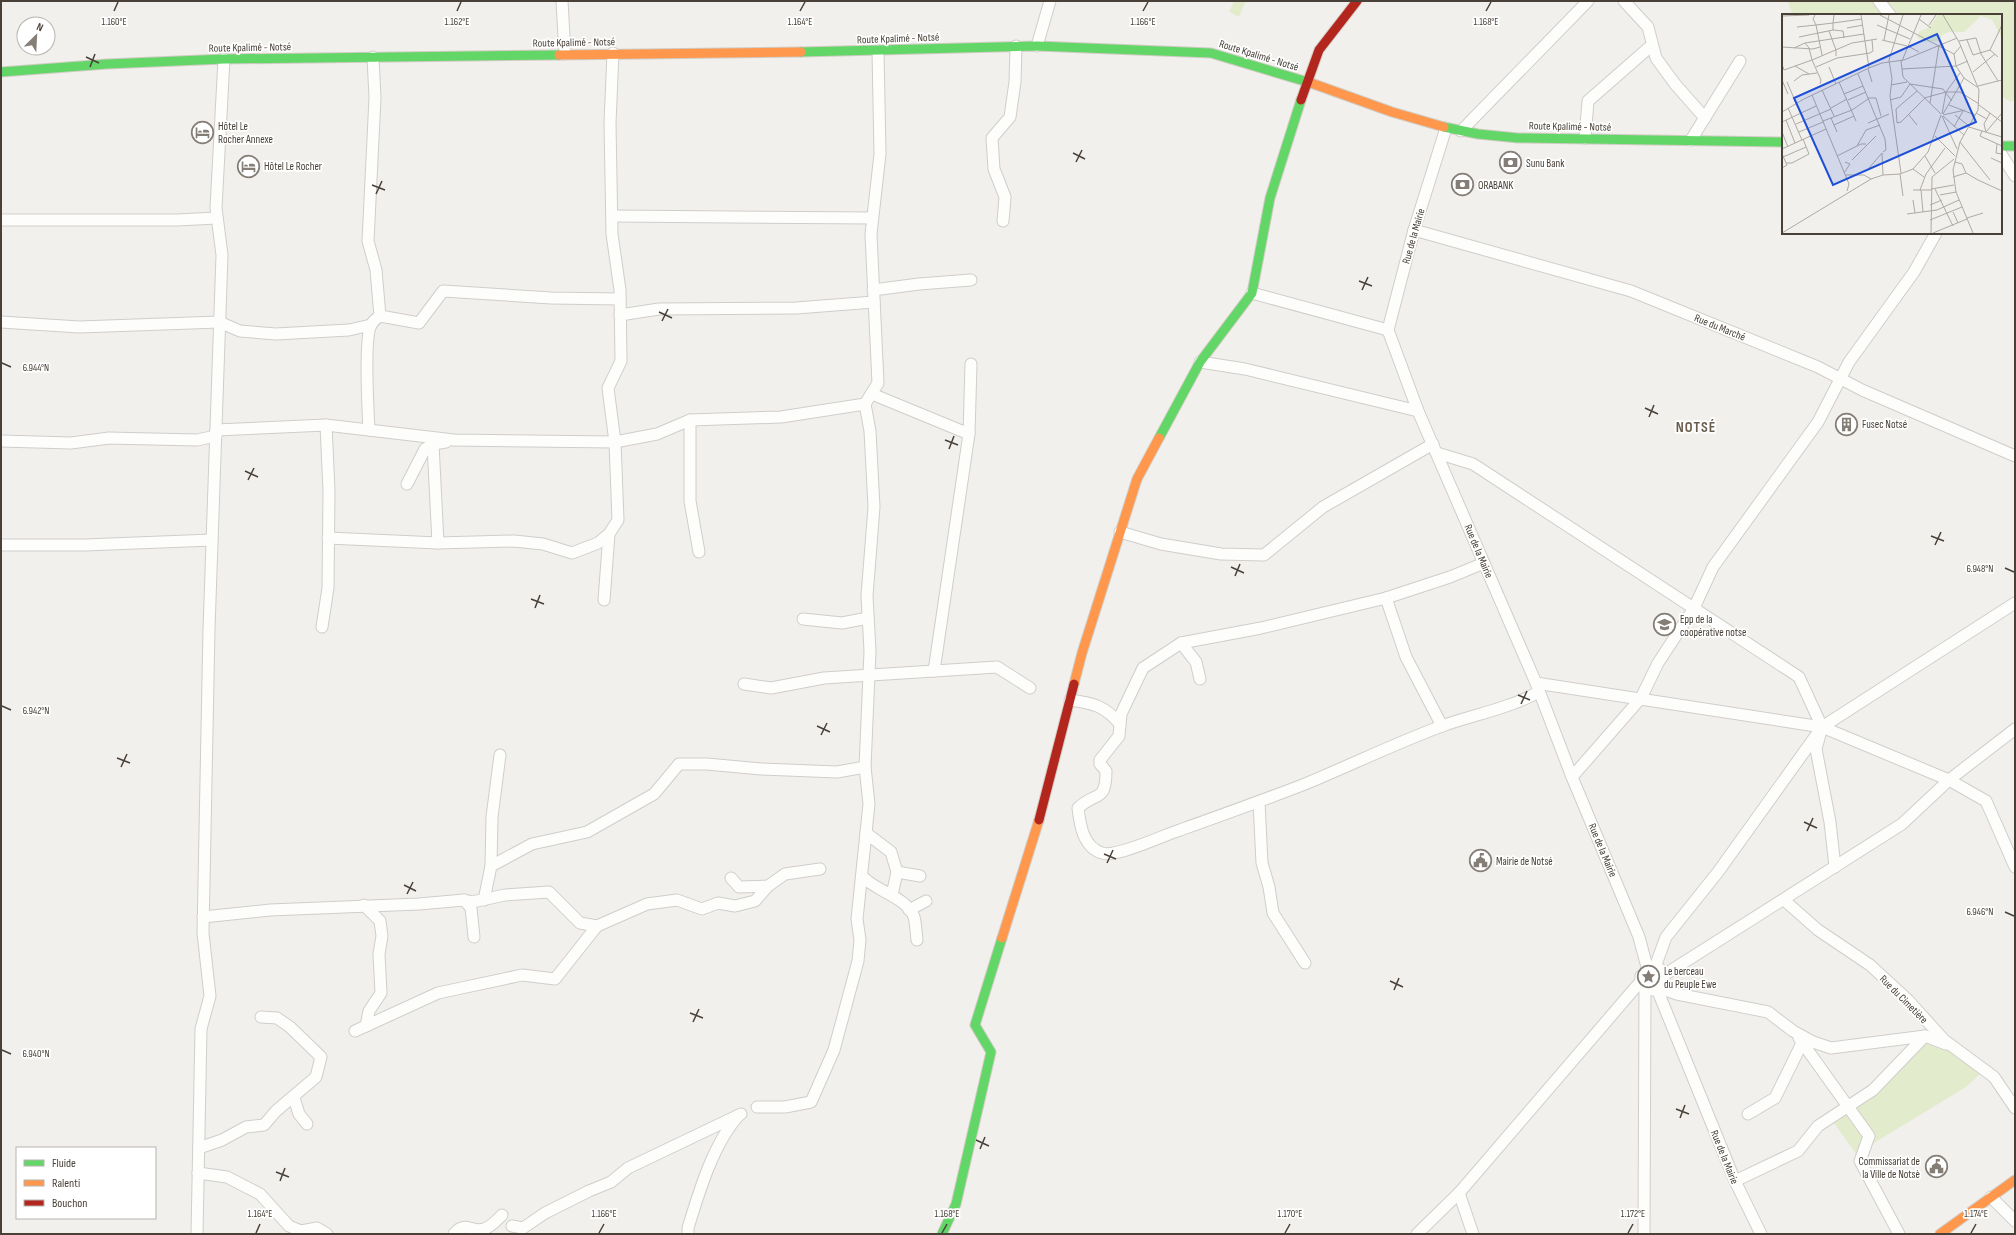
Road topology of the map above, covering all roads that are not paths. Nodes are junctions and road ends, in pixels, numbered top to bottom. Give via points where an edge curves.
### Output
1 (562, 1) edge
2 (1050, 1) edge
3 (1357, 1) edge
4 (1588, 1) edge
5 (1624, 1) edge
6 (1879, 1) edge
7 (1889, 14) edge
8 (1652, 45) junction
9 (1016, 46) junction
10 (1037, 46) junction
11 (878, 51) junction
12 (613, 53) junction
13 (565, 54) junction
14 (372, 57) junction
15 (224, 59) junction
16 (1740, 61) dead end
17 (1, 72) edge
18 (1307, 82) junction
19 (1705, 118) junction
20 (1446, 128) junction
21 (1461, 131) junction
22 (1586, 138) junction
23 (1691, 140) junction
24 (1782, 142) edge
25 (2002, 146) edge
26 (2015, 146) edge
27 (2002, 156) edge
28 (2015, 176) edge
29 (612, 216) junction
30 (217, 218) junction
31 (872, 218) junction
32 (1, 220) edge
33 (1003, 221) dead end
34 (1414, 230) junction
35 (1935, 234) edge
36 (971, 280) dead end
37 (873, 290) junction
38 (1252, 293) junction
39 (620, 299) junction
40 (874, 302) junction
41 (620, 315) junction
42 (380, 316) junction
43 (1, 322) edge
44 (219, 322) junction
45 (371, 325) junction
46 (1388, 330) junction
47 (1200, 362) junction
48 (971, 364) dead end
49 (1841, 379) junction
50 (872, 394) junction
51 (865, 404) junction
52 (1418, 411) junction
53 (690, 420) junction
54 (326, 425) junction
55 (369, 430) junction
56 (216, 433) junction
57 (969, 434) junction
58 (454, 440) junction
59 (1, 441) edge
60 (615, 442) junction
61 (433, 444) junction
62 (1435, 448) junction
63 (2015, 456) edge
64 (407, 484) dead end
65 (1120, 532) junction
66 (609, 534) junction
67 (328, 538) junction
68 (212, 540) junction
69 (438, 543) junction
70 (1, 545) edge
71 (699, 552) dead end
72 (1484, 563) junction
73 (1386, 598) junction
74 (604, 600) dead end
75 (2015, 602) edge
76 (1694, 608) junction
77 (868, 618) junction
78 (803, 619) dead end
79 (322, 627) dead end
80 (1181, 643) junction
81 (934, 671) junction
82 (869, 675) junction
83 (1200, 679) dead end
84 (744, 684) dead end
85 (1030, 688) dead end
86 (1538, 688) junction
87 (1641, 698) junction
88 (1070, 700) junction
89 (1120, 724) junction
90 (1442, 726) junction
91 (1822, 727) junction
92 (2015, 729) edge
93 (500, 755) dead end
94 (865, 767) junction
95 (1572, 778) junction
96 (1949, 780) junction
97 (1259, 802) junction
98 (866, 833) junction
99 (491, 866) junction
100 (2015, 867) edge
101 (1835, 868) junction
102 (820, 869) dead end
103 (897, 872) junction
104 (862, 876) junction
105 (920, 876) dead end
106 (730, 878) dead end
107 (768, 886) junction
108 (892, 895) junction
109 (464, 900) junction
110 (484, 900) junction
111 (1784, 900) junction
112 (926, 901) dead end
113 (364, 905) junction
114 (909, 910) junction
115 (203, 917) junction
116 (597, 926) junction
117 (474, 937) dead end
118 (917, 940) dead end
119 (1305, 963) dead end
120 (1651, 967) junction
121 (1664, 975) junction
122 (1643, 984) junction
123 (1658, 988) junction
124 (260, 1017) dead end
125 (366, 1026) junction
126 (355, 1031) dead end
127 (1793, 1031) junction
128 (1925, 1036) junction
129 (1803, 1041) junction
130 (1952, 1046) junction
131 (294, 1098) junction
132 (1847, 1106) junction
133 (757, 1107) dead end
134 (2015, 1108) edge
135 (1748, 1114) dead end
136 (307, 1124) dead end
137 (199, 1148) junction
138 (198, 1174) junction
139 (2015, 1180) edge
140 (1735, 1181) junction
141 (1459, 1193) junction
142 (1991, 1198) junction
143 (2015, 1222) edge
144 (511, 1230) edge
145 (197, 1234) edge
146 (326, 1234) edge
147 (454, 1234) edge
148 (688, 1234) edge
149 (942, 1234) edge
150 (1417, 1234) edge
151 (1473, 1234) edge
152 (1644, 1234) edge
153 (1761, 1234) edge
154 (1899, 1234) edge
155 (1940, 1234) edge

1 - 13 street
2 - 10 street
3 - 18 main road via 1319,50
4 - 21 street
5 - 8 street via 1648,27
6 - 7 street
8 - 19 street via 1656,58
8 - 22 street via 1588,101
9 - 10 main road, Route Kpalimé - Notsé
9 - 11 main road, Route Kpalimé - Notsé
9 - 33 street via 1015,82 1010,117 992,138 994,169 1005,197
10 - 18 main road, Route Kpalimé - Notsé via 1211,53
11 - 12 main road, Route Kpalimé - Notsé
11 - 31 street via 880,154
12 - 13 main road, Route Kpalimé - Notsé
12 - 29 street via 610,123
13 - 14 main road, Route Kpalimé - Notsé
14 - 15 main road, Route Kpalimé - Notsé
14 - 42 street via 376,98 368,241 376,270
15 - 17 main road, Route Kpalimé - Notsé
15 - 30 street
16 - 19 street
18 - 20 main road, Route Kpalimé - Notsé
18 - 38 main road via 1270,198
19 - 23 street
20 - 21 main road, Route Kpalimé - Notsé
20 - 34 street, Rue de la Mairie
21 - 22 main road, Route Kpalimé - Notsé via 1518,138
22 - 23 main road, Route Kpalimé - Notsé
23 - 24 main road, Route Kpalimé - Notsé
25 - 26 main road
27 - 28 street
29 - 31 street
29 - 39 street
30 - 32 street
30 - 44 street via 222,255
31 - 37 street via 870,234
34 - 46 street, Rue de la Mairie
34 - 49 street, Rue du Marché via 1631,291 1818,367
35 - 49 street via 1914,272 1849,362
36 - 37 street
37 - 40 street
38 - 46 street
38 - 47 main road
39 - 41 street
39 - 42 street via 551,298 443,291 419,323
40 - 41 street via 796,308 659,309
40 - 50 street via 878,383
41 - 60 street via 621,361 608,388
42 - 45 street
43 - 44 street via 79,327
44 - 45 street via 240,331 276,334 349,330
44 - 56 street
45 - 55 street via 367,384
46 - 52 street, Rue de la Mairie
47 - 52 street via 1245,368
47 - 65 main road via 1137,479
48 - 57 street
49 - 63 street, Rue du Marché
49 - 76 street via 1818,422 1713,567
50 - 51 street
50 - 57 street
51 - 53 street via 781,417
51 - 77 street via 870,431 874,507 867,596
52 - 62 street, Rue de la Mairie
53 - 60 street via 657,434
53 - 71 street via 690,501
54 - 55 street
54 - 56 street
54 - 67 street
55 - 58 street
56 - 59 street via 197,440 109,438 71,443
56 - 68 street
57 - 81 street
58 - 60 street
58 - 61 street
60 - 66 street via 618,520
61 - 64 street via 425,449
61 - 69 street
62 - 65 street via 1324,507 1264,555 1221,554 1161,544
62 - 72 street, Rue de la Mairie
62 - 76 street via 1473,464
65 - 88 main road
66 - 69 street via 598,543 572,553 543,544 514,541
66 - 74 street
67 - 69 street
67 - 79 street via 328,588
68 - 70 street via 85,546
68 - 115 street
72 - 73 street via 1450,578
72 - 86 street, Rue de la Mairie
73 - 80 street via 1261,628
73 - 90 street via 1406,657
75 - 91 street
76 - 87 street via 1658,663
76 - 91 street via 1799,677
77 - 78 street via 842,624
77 - 82 street
80 - 83 street via 1196,662
80 - 89 street via 1143,668 1121,714
81 - 82 street
81 - 85 street via 997,667
82 - 84 street via 824,678 771,688
82 - 94 street
86 - 87 street
86 - 90 street via 1509,705
86 - 95 street, Rue de la Mairie
87 - 91 street
87 - 95 street
88 - 89 street via 1090,703 1107,710
88 - 149 main road via 1047,794 975,1025 991,1052 956,1204
89 - 97 street via 1119,736 1100,760 1106,771 1104,791 1078,808 1080,825 1088,844 1101,853 1132,849 1147,841
90 - 97 street
91 - 96 street
91 - 101 street via 1816,749 1830,822
91 - 120 street via 1718,872 1666,937
92 - 96 street
93 - 99 street via 492,816
94 - 98 street via 869,804
94 - 99 street via 837,772 679,764 654,794 587,832 532,844
95 - 120 street, Rue de la Mairie
96 - 100 street via 1986,801
96 - 101 street via 1902,824
97 - 119 street via 1262,863 1273,913
98 - 103 street via 891,852
98 - 104 street
99 - 110 street
101 - 111 street
102 - 107 street via 785,874
103 - 105 street
103 - 108 street
104 - 108 street via 866,881
104 - 133 street via 857,919 860,940 858,961 834,1050 811,1102 785,1107
106 - 107 street via 739,887
107 - 116 street via 755,901 735,906 718,904 702,909 677,900 647,904
108 - 114 street
109 - 110 street
109 - 113 street
109 - 117 street via 471,908
110 - 116 street via 505,895 549,892 580,923
111 - 121 street
111 - 130 street, Rue du Cimetière via 1818,930 1870,965
112 - 114 street
113 - 115 street via 270,910
113 - 125 street via 380,920 382,936 379,954 381,993 369,1011
114 - 118 street via 914,917
115 - 137 street via 210,996 202,1029
116 - 125 street via 555,979 522,975 438,993
120 - 121 street via 1659,968
120 - 122 street via 1641,973
121 - 123 street via 1663,983
122 - 123 street via 1653,990
122 - 141 street
122 - 152 street
123 - 127 street via 1768,1012
123 - 140 street, Rue de la Mairie
124 - 131 street via 277,1018 321,1057 316,1077
125 - 126 street
127 - 128 street via 1831,1048
127 - 129 street
128 - 130 street
128 - 132 street via 1873,1090
129 - 132 street
129 - 135 street via 1775,1098
130 - 134 street, Rue du Cimetière via 1994,1077
131 - 136 street
131 - 137 street via 264,1125 246,1127 222,1140
132 - 140 street via 1818,1126 1798,1151
132 - 154 street via 1869,1136 1860,1161
137 - 138 street
138 - 145 street
138 - 146 street via 227,1177 260,1194 289,1226 301,1231 317,1228
139 - 142 main road
140 - 153 street, Rue de la Mairie
141 - 150 street
141 - 151 street
142 - 143 street
142 - 155 main road
144 - 147 street via 500,1211 493,1224 483,1230 466,1227 458,1229
144 - 148 street via 523,1228 545,1213 612,1182 628,1168 741,1114 731,1124 703,1178

